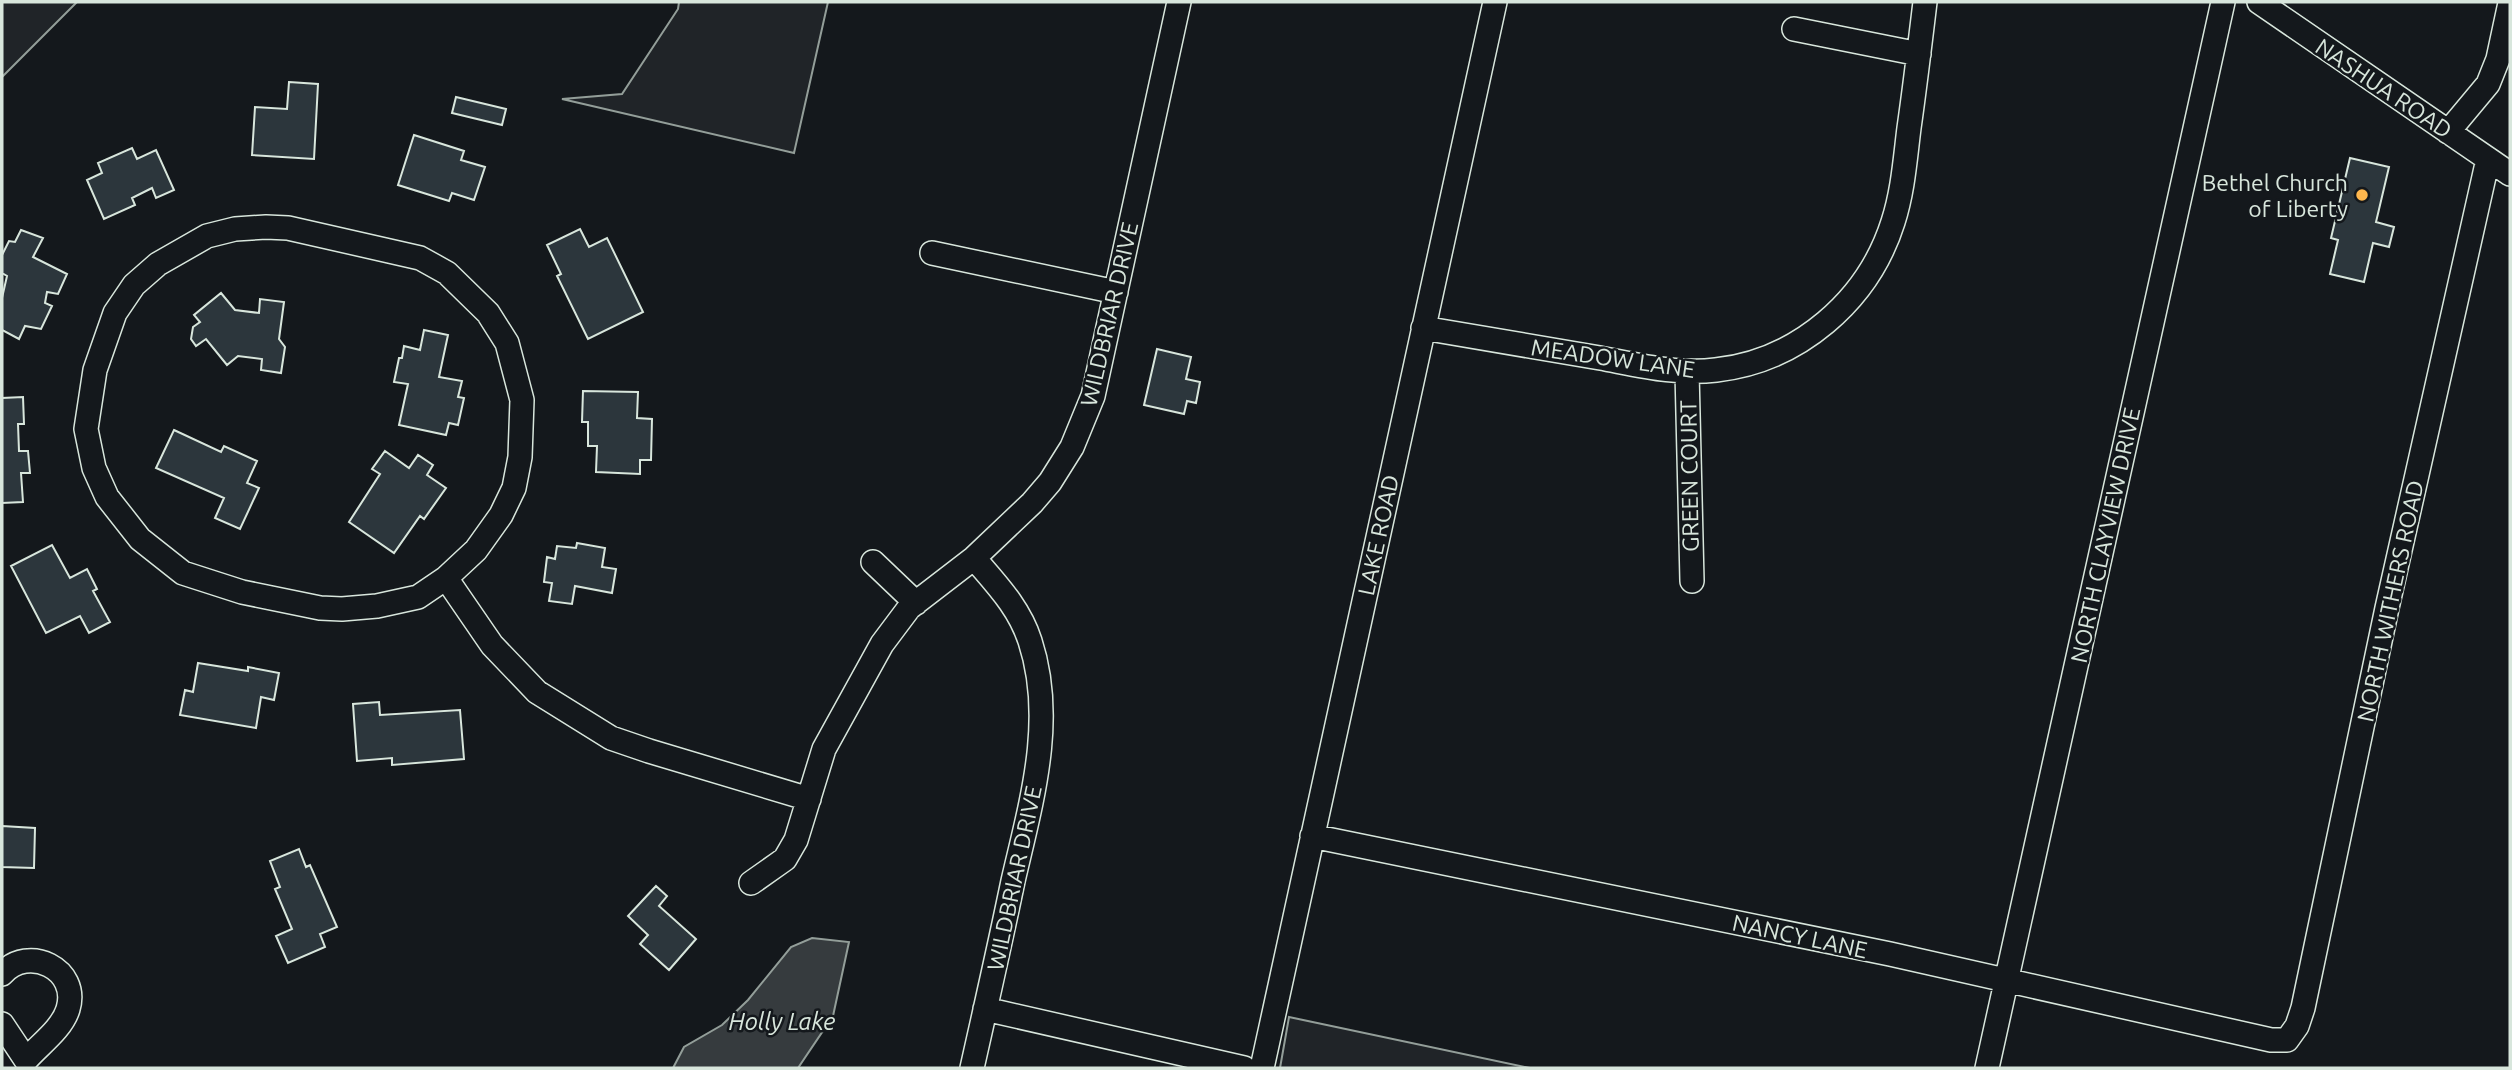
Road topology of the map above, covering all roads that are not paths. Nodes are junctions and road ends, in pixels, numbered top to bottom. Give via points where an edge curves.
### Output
1 (1179, 2) edge
2 (1495, 2) edge
3 (1926, 2) edge
4 (2223, 2) edge
5 (2259, 2) edge
6 (2510, 3) edge
7 (1794, 29) dead end
8 (1919, 54) junction
9 (2448, 132) junction
10 (2488, 159) junction
11 (2510, 174) edge
12 (932, 253) dead end
13 (1116, 292) junction
14 (1423, 328) junction
15 (1686, 372) junction
16 (974, 558) junction
17 (873, 562) dead end
18 (446, 578) junction
19 (1692, 581) dead end
20 (916, 603) junction
21 (809, 799) junction
22 (1312, 836) junction
23 (751, 883) dead end
24 (2, 974) edge
25 (2007, 980) junction
26 (985, 1009) junction
27 (2, 1024) edge
28 (2287, 1040) joint
29 (25, 1064) edge
30 (972, 1068) edge
31 (1244, 1068) edge
32 (1262, 1068) edge
33 (1987, 1068) edge

1 - 13 street, WILDBRIAR DRIVE
2 - 14 street, LAKE ROAD
3 - 8 street, MEADOW LANE
4 - 25 street, NORTH CLAYVIEW DRIVE
5 - 9 street, NASHUA ROAD
6 - 9 street via 2488,84
7 - 8 street
8 - 15 street, MEADOW LANE via 1901,193 1886,239 1854,294 1815,332 1780,353 1741,367
9 - 10 street, NASHUA ROAD
10 - 11 street, NASHUA ROAD
10 - 28 street, NORTH WITHERS ROAD via 2303,1008
12 - 13 street
13 - 16 street, WILDBRIAR DRIVE via 1093,396 1072,447 1032,503
14 - 15 street, MEADOW LANE
14 - 22 street, LAKE ROAD
15 - 19 street, GREEN COURT
16 - 20 street
16 - 26 street, WILDBRIAR DRIVE via 1012,602 1029,638 1040,709 1035,787
17 - 20 street
18 - 18 street via 476,550 514,488 522,400 508,343 488,313 447,273 392,250 266,227 207,236 158,264 134,285 115,313 95,370 86,429 94,468 107,497 141,539 183,573 320,608 377,606 418,597
18 - 21 street via 492,645 537,692 611,738
20 - 21 street via 881,644 830,737
21 - 23 street via 785,859
22 - 25 street, NANCY LANE
22 - 32 street, LAKE ROAD
24 - 29 street via 18,961 43,961 63,976 68,987 68,1011
25 - 28 street, NANCY LANE
25 - 33 street, NORTH CLAYVIEW DRIVE
26 - 30 street, WILDBRIAR DRIVE
26 - 31 street
27 - 29 street

